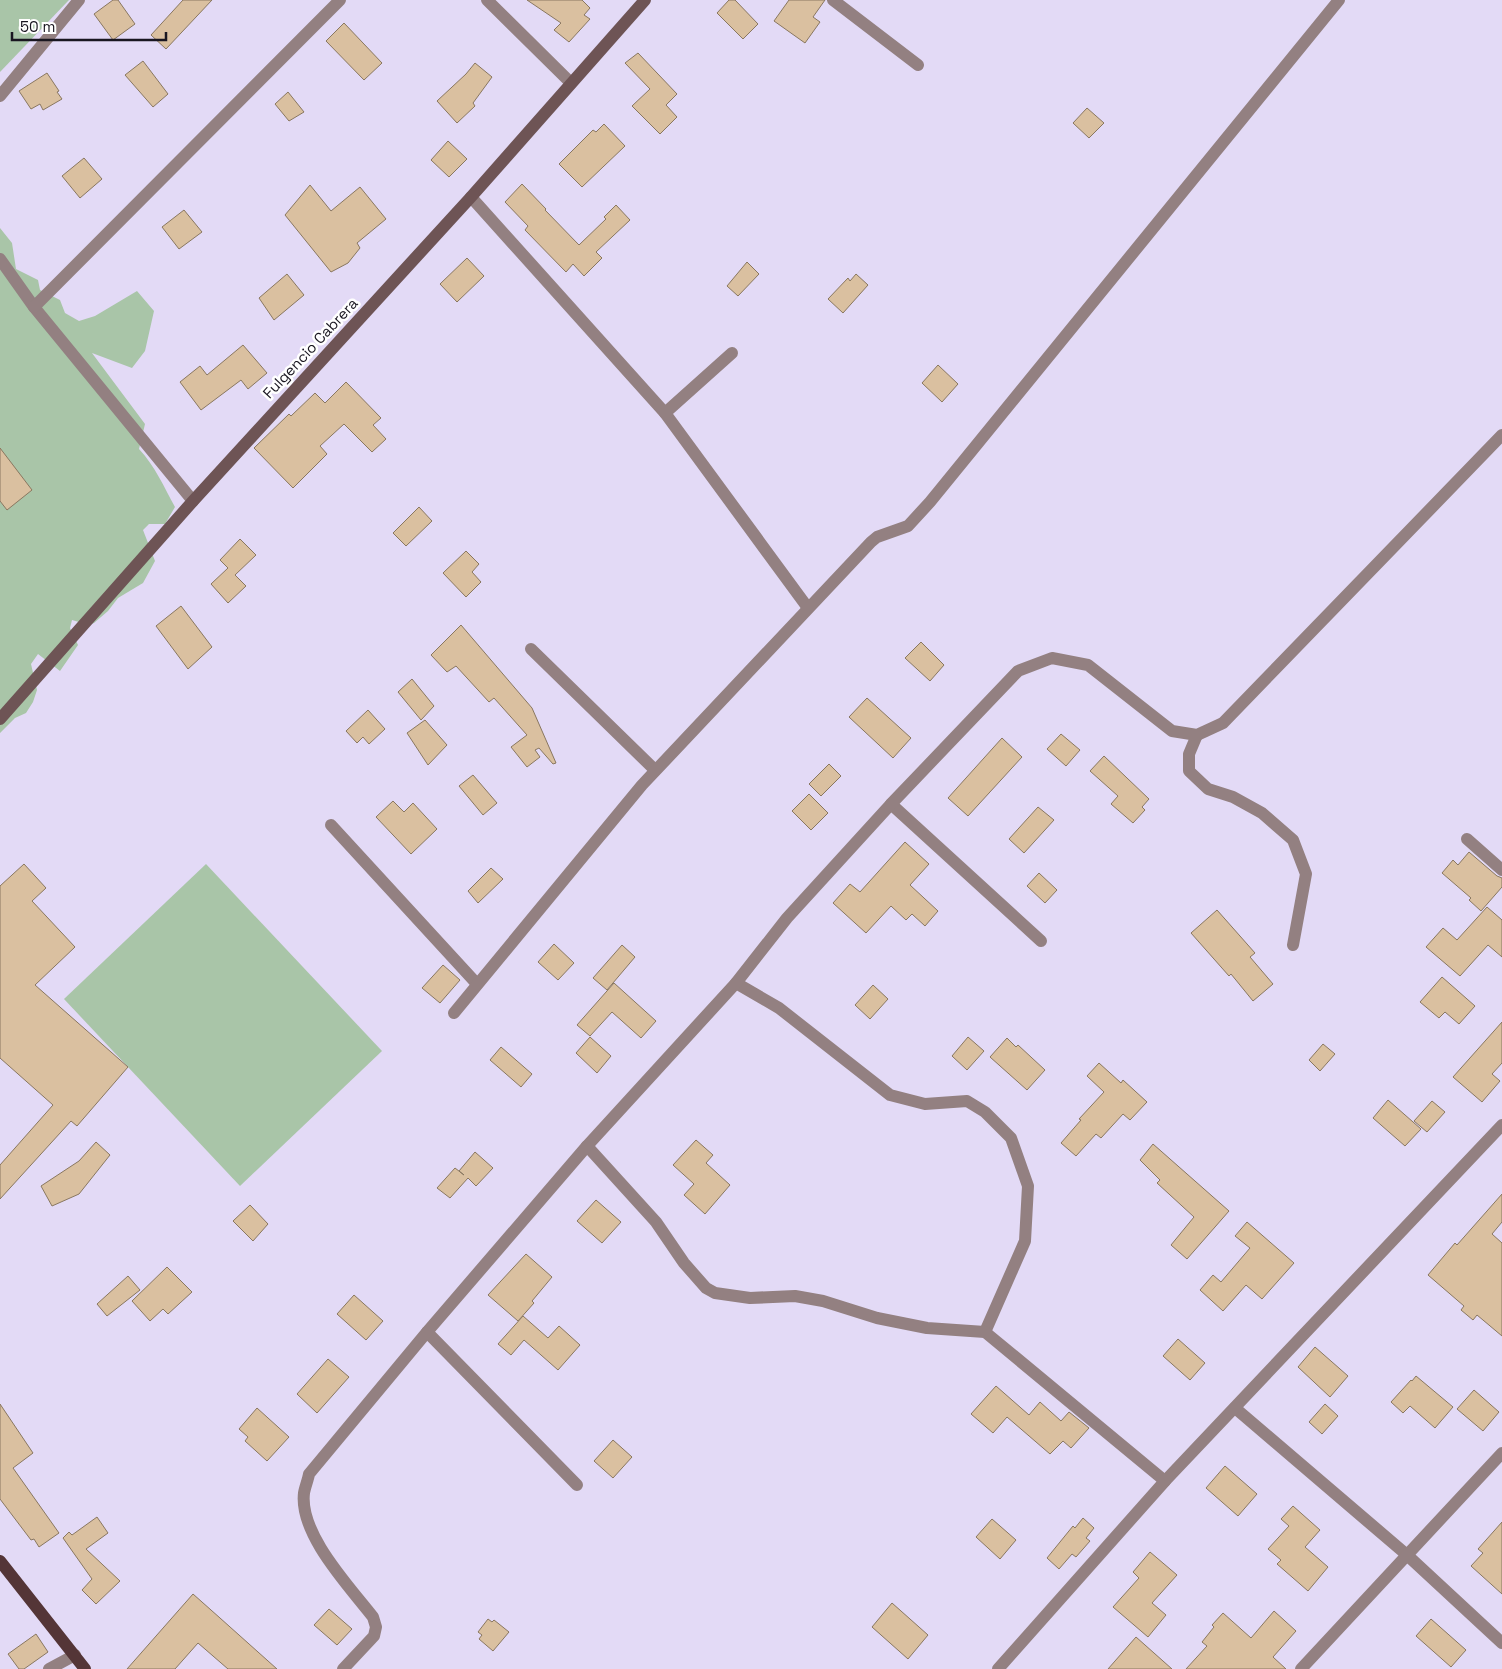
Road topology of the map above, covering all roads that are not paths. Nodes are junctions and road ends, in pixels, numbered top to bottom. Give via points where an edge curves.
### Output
1 (79, 0) edge
2 (340, 0) edge
3 (487, 0) edge
4 (645, 0) edge
5 (833, 0) edge
6 (1339, 0) edge
7 (918, 66) dead end
8 (571, 83) junction
9 (0, 96) edge
10 (471, 197) junction
11 (0, 259) edge
12 (34, 307) junction
13 (732, 353) dead end
14 (665, 413) junction
15 (1502, 435) edge
16 (192, 501) junction
17 (808, 608) junction
18 (531, 650) dead end
19 (0, 719) edge
20 (1197, 735) junction
21 (655, 770) junction
22 (891, 804) junction
23 (331, 825) dead end
24 (1467, 839) dead end
25 (1502, 870) edge
26 (1041, 941) dead end
27 (1293, 945) dead end
28 (477, 984) junction
29 (736, 984) junction
30 (454, 1013) dead end
31 (1502, 1125) edge
32 (587, 1146) junction
33 (427, 1332) junction
34 (985, 1332) junction
35 (1235, 1408) junction
36 (1502, 1453) edge
37 (1165, 1481) junction
38 (577, 1484) dead end
39 (1408, 1555) junction
40 (0, 1561) edge
41 (1502, 1643) edge
42 (75, 1655) junction
43 (49, 1669) edge
44 (85, 1669) edge
45 (343, 1669) edge
46 (998, 1669) edge
47 (1301, 1669) edge

1 - 9 street
2 - 12 street
3 - 8 street
4 - 8 main road, Fulgencio Cabrera
5 - 7 street
6 - 17 street via 930,502 908,526 883,534 871,542
8 - 10 main road, Fulgencio Cabrera
10 - 14 street
10 - 16 main road, Fulgencio Cabrera
11 - 12 street
12 - 16 street
13 - 14 street
14 - 17 street
15 - 20 street via 1222,723
16 - 19 main road, Fulgencio Cabrera
17 - 21 street
18 - 21 street
20 - 22 street via 1172,731 1088,665 1052,658 1018,671
20 - 27 street via 1190,754 1189,771 1208,789 1233,797 1262,813 1293,840 1306,874
21 - 28 street
22 - 26 street
22 - 29 street via 787,918
23 - 28 street
24 - 25 street
28 - 30 street
29 - 32 street
29 - 34 street via 779,1008 890,1095 925,1104 967,1101 985,1112 1012,1138 1028,1186 1025,1241
31 - 35 street
32 - 33 street
32 - 34 street via 656,1222 684,1263 715,1294 750,1298 795,1296 919,1326
33 - 38 street
33 - 45 street via 310,1474 304,1494 308,1524 316,1540 373,1617 376,1626 374,1636
34 - 37 street
35 - 37 street
35 - 39 street
36 - 39 street
37 - 46 street
39 - 41 street
39 - 47 street
40 - 42 main road
42 - 43 street
42 - 44 main road

